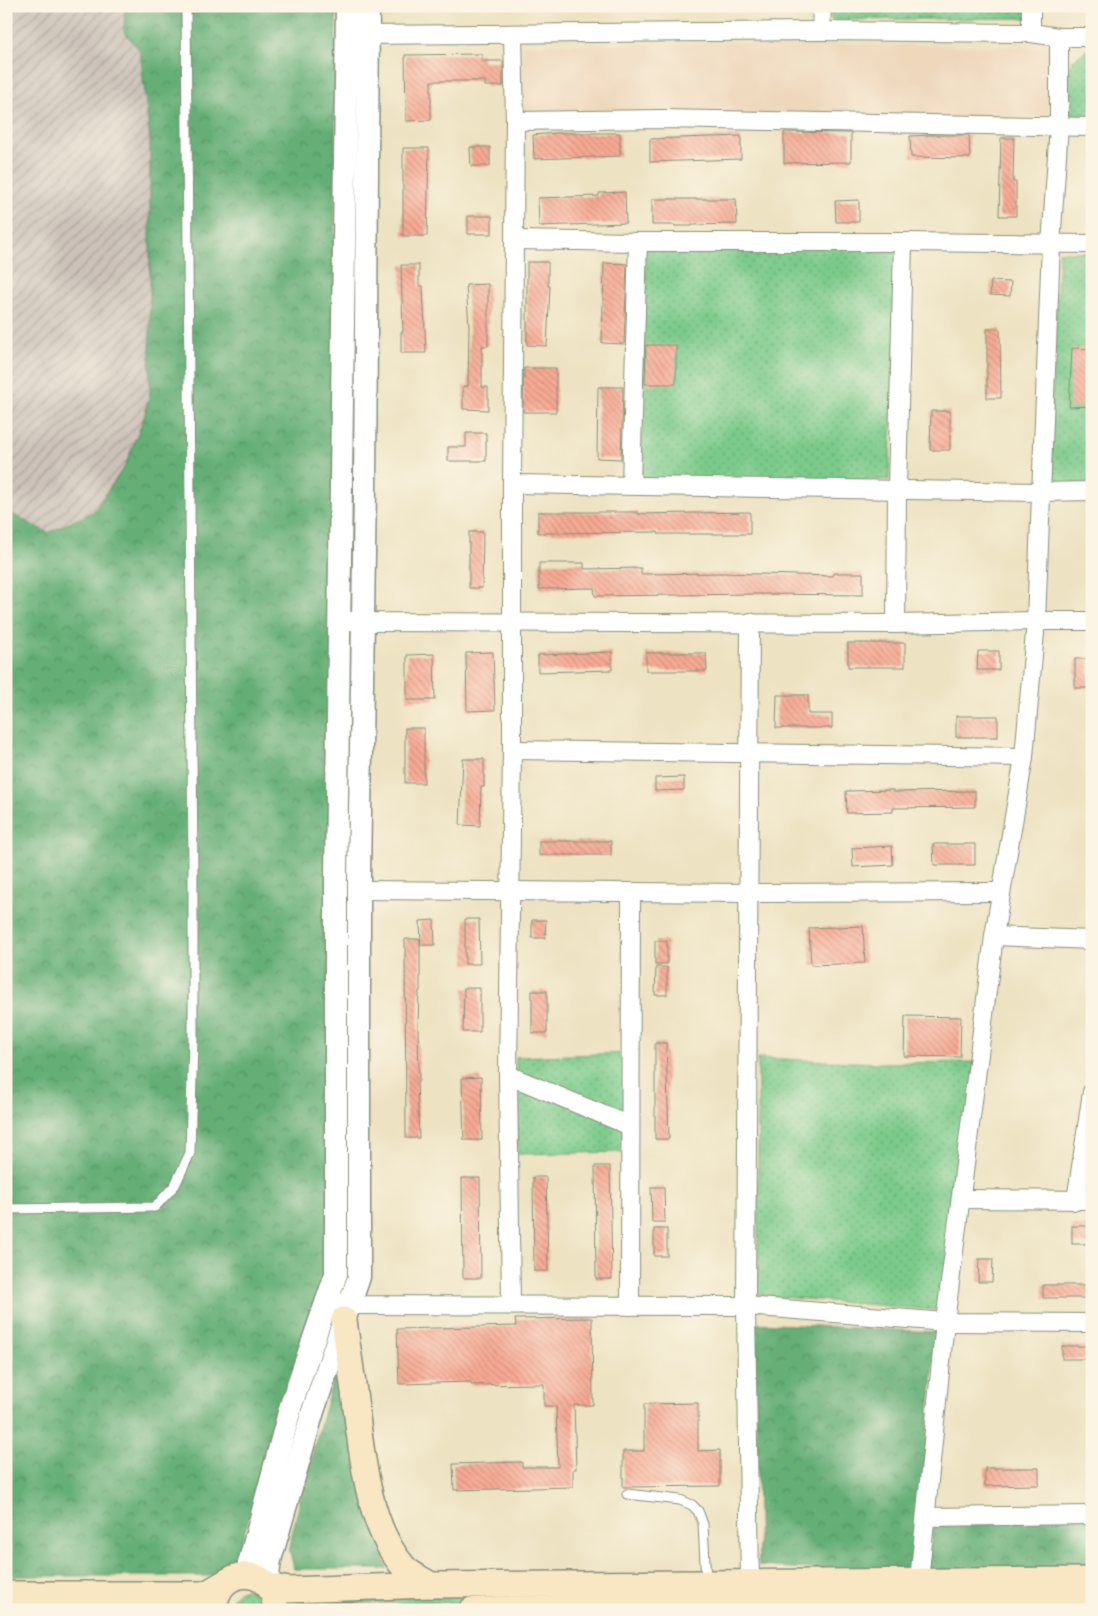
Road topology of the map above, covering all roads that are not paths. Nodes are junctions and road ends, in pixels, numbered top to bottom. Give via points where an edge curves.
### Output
1 (186, 6) edge
2 (347, 6) edge
3 (368, 6) edge
4 (822, 6) edge
5 (1031, 6) edge
6 (821, 31) junction
7 (1031, 33) junction
8 (357, 35) junction
9 (513, 35) junction
10 (1060, 37) junction
11 (1092, 37) edge
12 (515, 121) junction
13 (1059, 126) junction
14 (1092, 127) edge
15 (514, 240) junction
16 (638, 242) junction
17 (903, 242) junction
18 (1092, 244) edge
19 (1051, 245) junction
20 (512, 484) junction
21 (631, 485) junction
22 (897, 489) junction
23 (1092, 491) edge
24 (1040, 492) junction
25 (339, 620) junction
26 (1036, 621) junction
27 (362, 622) junction
28 (513, 622) junction
29 (750, 622) junction
30 (1092, 622) edge
31 (896, 624) junction
32 (512, 750) junction
33 (749, 753) junction
34 (1024, 757) junction
35 (359, 890) junction
36 (510, 891) junction
37 (1001, 892) junction
38 (630, 893) junction
39 (748, 893) junction
40 (994, 936) junction
41 (1092, 940) edge
42 (508, 1075) junction
43 (1092, 1092) edge
44 (630, 1126) junction
45 (961, 1199) junction
46 (1084, 1200) edge
47 (6, 1209) edge
48 (328, 1300) junction
49 (512, 1305) junction
50 (630, 1306) junction
51 (746, 1306) junction
52 (347, 1312) junction
53 (945, 1322) junction
54 (1092, 1323) edge
55 (627, 1494) dead end
56 (1092, 1515) edge
57 (926, 1517) junction
58 (1092, 1580) edge
59 (431, 1585) junction
60 (256, 1588) edge
61 (918, 1593) junction
62 (6, 1594) edge
63 (752, 1594) junction
64 (702, 1601) edge
65 (1092, 1604) edge
66 (784, 1607) edge
67 (215, 1610) edge
68 (472, 1610) edge

1 - 47 lane via 193,874 190,1153 175,1185 155,1207
2 - 8 street
3 - 8 street
4 - 6 street
5 - 7 street
6 - 7 street
6 - 9 street
7 - 10 street
8 - 9 street
8 - 25 street
8 - 27 street via 365,489
9 - 12 street
10 - 11 street
10 - 13 street
12 - 13 street via 661,119
12 - 15 street
13 - 14 street
13 - 19 street
15 - 16 street
15 - 20 street
16 - 17 street
16 - 21 street
17 - 19 street
17 - 22 street
18 - 19 street
19 - 24 street
20 - 21 street
20 - 28 street
21 - 22 street
22 - 24 street
22 - 31 street
23 - 24 street
24 - 26 street
25 - 27 street
25 - 48 street via 336,1274
26 - 30 street
26 - 31 street
26 - 34 street
27 - 28 street
27 - 35 street
28 - 29 street
28 - 32 street
29 - 31 street
29 - 33 street
32 - 33 street
32 - 36 street
33 - 34 street
33 - 39 street
34 - 37 street
35 - 36 street
35 - 52 street via 359,1278
36 - 38 street
36 - 42 street
37 - 39 street
37 - 40 street
38 - 39 street
38 - 44 street
39 - 51 street
40 - 41 street
40 - 45 street
42 - 44 street
42 - 49 street
43 - 46 street
44 - 50 street
45 - 46 street
45 - 53 street
48 - 52 street
48 - 60 street via 291,1405
49 - 50 street
49 - 52 street
50 - 51 street
51 - 53 street
51 - 63 street
52 - 59 main road via 359,1439 375,1513 385,1541 404,1567
52 - 60 street via 313,1412 270,1560
53 - 54 street
53 - 57 street
55 - 64 lane via 680,1500 698,1511 703,1524
56 - 57 street
57 - 61 street
58 - 61 main road
59 - 60 main road via 288,1590
59 - 64 main road
60 - 62 main road via 205,1594
60 - 67 main road via 218,1591
61 - 63 main road
61 - 65 main road
61 - 66 main road
63 - 64 main road
63 - 66 main road
64 - 68 main road

